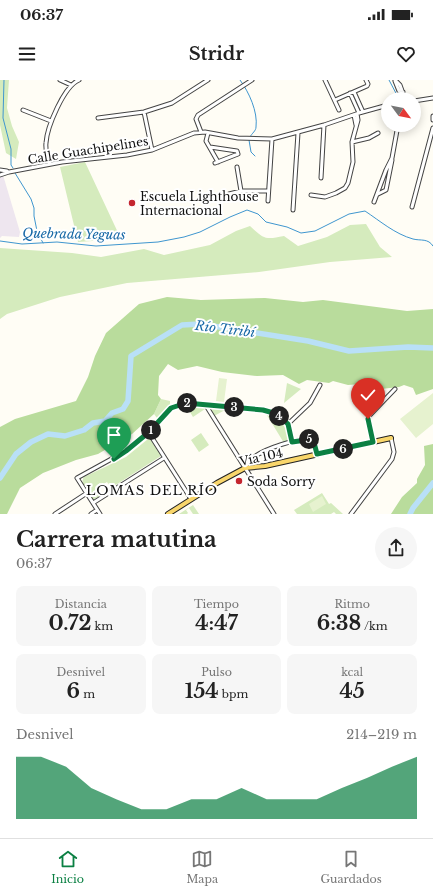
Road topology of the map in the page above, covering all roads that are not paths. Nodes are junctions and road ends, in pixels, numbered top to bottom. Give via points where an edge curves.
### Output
1 (60, 80) edge
2 (79, 80) edge
3 (208, 80) edge
4 (252, 80) edge
5 (325, 80) edge
6 (366, 80) edge
7 (394, 80) edge
8 (71, 85) junction
9 (403, 92) joint
10 (352, 93) junction
11 (433, 98) edge
12 (335, 100) junction
13 (421, 100) edge
14 (381, 107) edge
15 (23, 110) dead end
16 (339, 110) dead end
17 (144, 112) junction
18 (358, 113) junction
19 (433, 116) edge
20 (98, 118) dead end
21 (433, 120) edge
22 (51, 121) junction
23 (324, 127) junction
24 (433, 128) edge
25 (201, 132) junction
26 (378, 132) dead end
27 (398, 132) edge
28 (208, 133) junction
29 (298, 133) junction
30 (272, 139) junction
31 (352, 142) junction
32 (210, 147) junction
33 (152, 150) junction
34 (392, 158) junction
35 (50, 164) junction
36 (237, 167) dead end
37 (0, 170) edge
38 (9, 172) junction
39 (0, 175) edge
40 (321, 178) dead end
41 (241, 190) junction
42 (268, 191) junction
43 (229, 194) dead end
44 (378, 194) junction
45 (311, 195) dead end
46 (268, 201) dead end
47 (374, 202) dead end
48 (412, 207) dead end
49 (293, 210) dead end
50 (320, 385) dead end
51 (395, 389) dead end
52 (205, 404) junction
53 (288, 424) junction
54 (149, 432) junction
55 (392, 438) joint
56 (292, 442) junction
57 (373, 442) junction
58 (317, 454) junction
59 (164, 458) junction
60 (245, 468) junction
61 (86, 493) junction
62 (191, 499) junction
63 (93, 502) junction
64 (97, 510) junction
65 (55, 514) edge
66 (91, 514) edge
67 (100, 514) edge
68 (168, 514) edge
69 (274, 514) edge
70 (351, 514) edge

1 - 8 street
2 - 8 street
3 - 17 street via 172,103
4 - 25 street via 198,115 196,119
5 - 12 street
6 - 10 street via 367,86
7 - 9 street
7 - 9 street via 399,91
8 - 22 street
10 - 12 street
10 - 18 street
11 - 13 street
12 - 16 street
14 - 18 street, Calle Guachipelines
15 - 22 street
17 - 20 street
17 - 33 street
18 - 23 street, Calle Guachipelines
18 - 31 street
19 - 21 street
22 - 35 street via 46,144
23 - 29 street, Calle Guachipelines
23 - 40 street
24 - 48 street
25 - 28 street, Calle Guachipelines
25 - 33 street, Calle Guachipelines
26 - 31 street via 369,138
27 - 34 street
28 - 30 street, Calle Guachipelines via 238,138
28 - 32 street via 206,141
29 - 30 street, Calle Guachipelines
29 - 49 street
30 - 42 street
31 - 45 street via 353,162 345,188 325,197
32 - 32 street via 237,151 238,154 216,162
33 - 35 street, Calle Guachipelines
34 - 44 street
34 - 44 street via 386,190
35 - 38 street, Calle Guachipelines
36 - 41 street
37 - 38 street
38 - 39 street, Calle Guachipelines
41 - 42 street
41 - 43 street
42 - 46 street
44 - 47 street
50 - 53 street via 310,403
51 - 57 street via 370,413 368,419
52 - 53 street via 263,410 277,414
52 - 54 street via 184,404 171,408
52 - 60 street
53 - 56 street
54 - 59 street
54 - 61 street via 114,459 78,478
55 - 57 main road, Vía 104
55 - 70 street via 392,459
56 - 58 street via 313,439
56 - 60 street via 269,449 252,458
57 - 58 main road, Vía 104
58 - 60 main road, Vía 104
59 - 62 street
59 - 63 street
60 - 62 main road, Vía 104
60 - 69 street
61 - 63 street
61 - 65 street
62 - 68 main road, Vía 104
63 - 64 street
64 - 66 street
64 - 67 street

